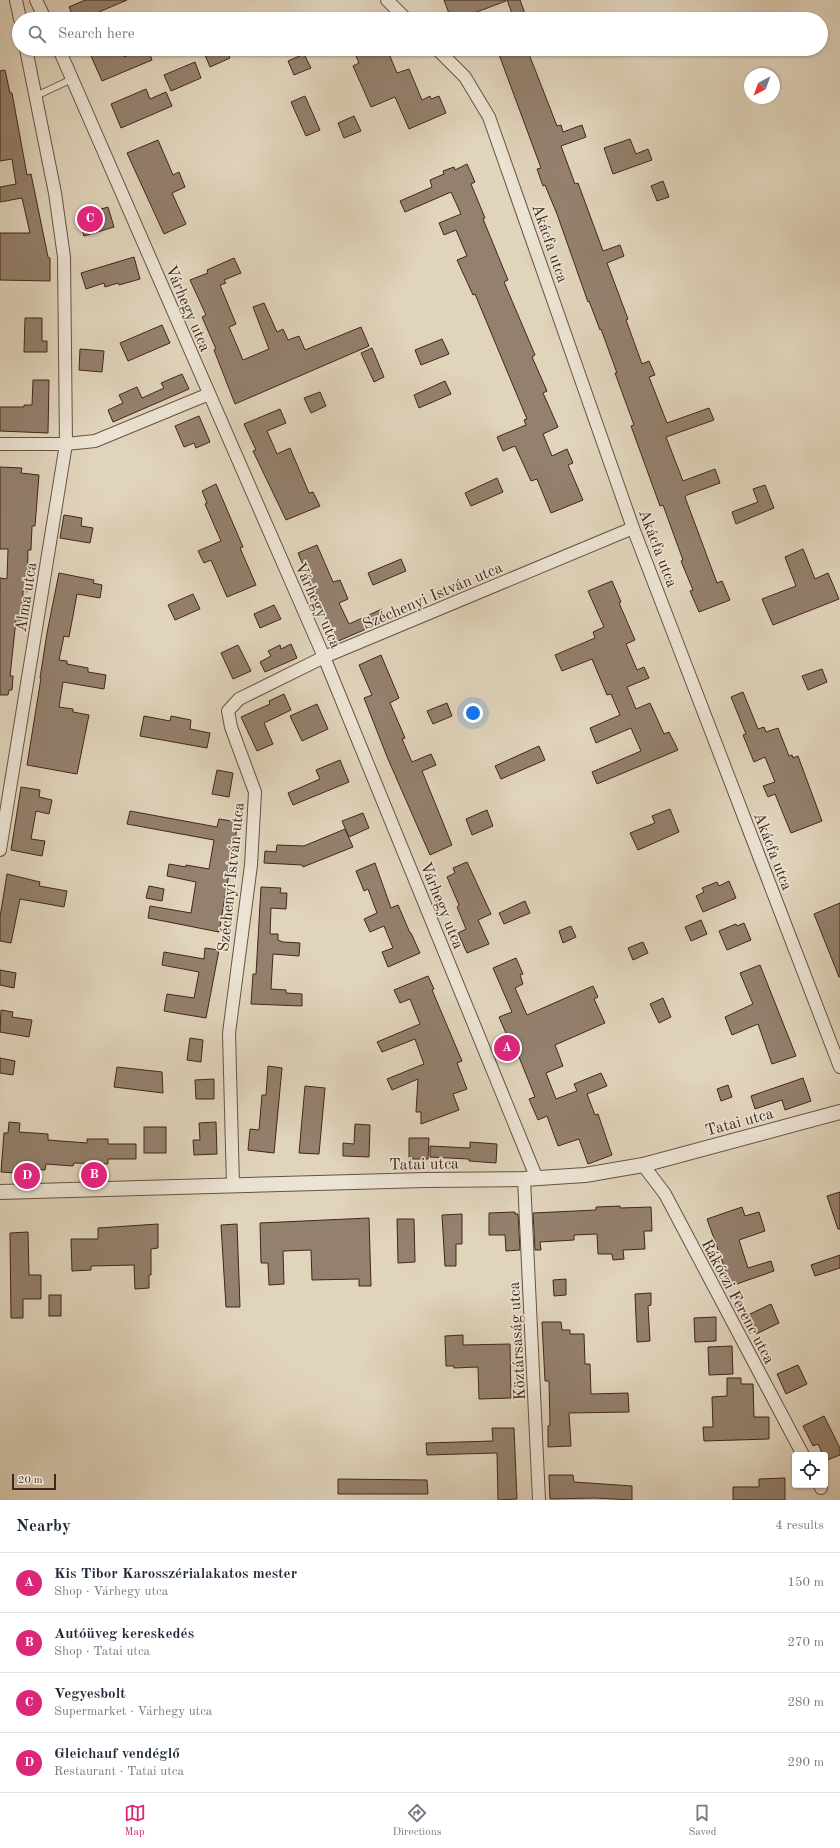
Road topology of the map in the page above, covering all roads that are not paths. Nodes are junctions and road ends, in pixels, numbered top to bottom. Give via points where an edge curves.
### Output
1 (16, 0) edge
2 (36, 0) edge
3 (387, 0) edge
4 (19, 12) edge
5 (42, 12) edge
6 (399, 12) edge
7 (27, 56) edge
8 (61, 56) edge
9 (444, 56) edge
10 (72, 79) junction
11 (36, 96) junction
12 (209, 394) junction
13 (0, 444) edge
14 (66, 444) junction
15 (633, 528) junction
16 (324, 657) junction
17 (0, 850) edge
18 (840, 1067) edge
19 (840, 1112) edge
20 (643, 1165) junction
21 (531, 1179) junction
22 (233, 1186) junction
23 (0, 1192) edge
24 (801, 1452) edge
25 (539, 1500) edge

1 - 4 street
2 - 5 street
3 - 6 street
7 - 11 street
8 - 10 street, Várhegy utca
9 - 15 street, Akácfa utca via 465,77 489,117
10 - 11 lane
10 - 12 street, Várhegy utca
11 - 14 street via 56,193 64,256
12 - 14 street via 95,441
12 - 16 street, Várhegy utca
13 - 14 street
14 - 17 street, Alma utca
15 - 16 street, Széchenyi István utca
15 - 18 street, Akácfa utca
16 - 21 street, Várhegy utca
16 - 22 street, Széchenyi István utca via 238,699 228,711 231,727 255,792 251,865 229,1033
19 - 20 street, Tatai utca
20 - 21 street, Tatai utca via 585,1175
20 - 24 street, Rákóczi Ferenc utca via 665,1194
21 - 22 street, Tatai utca
21 - 25 street, Köztársaság utca
22 - 23 street, Tatai utca

